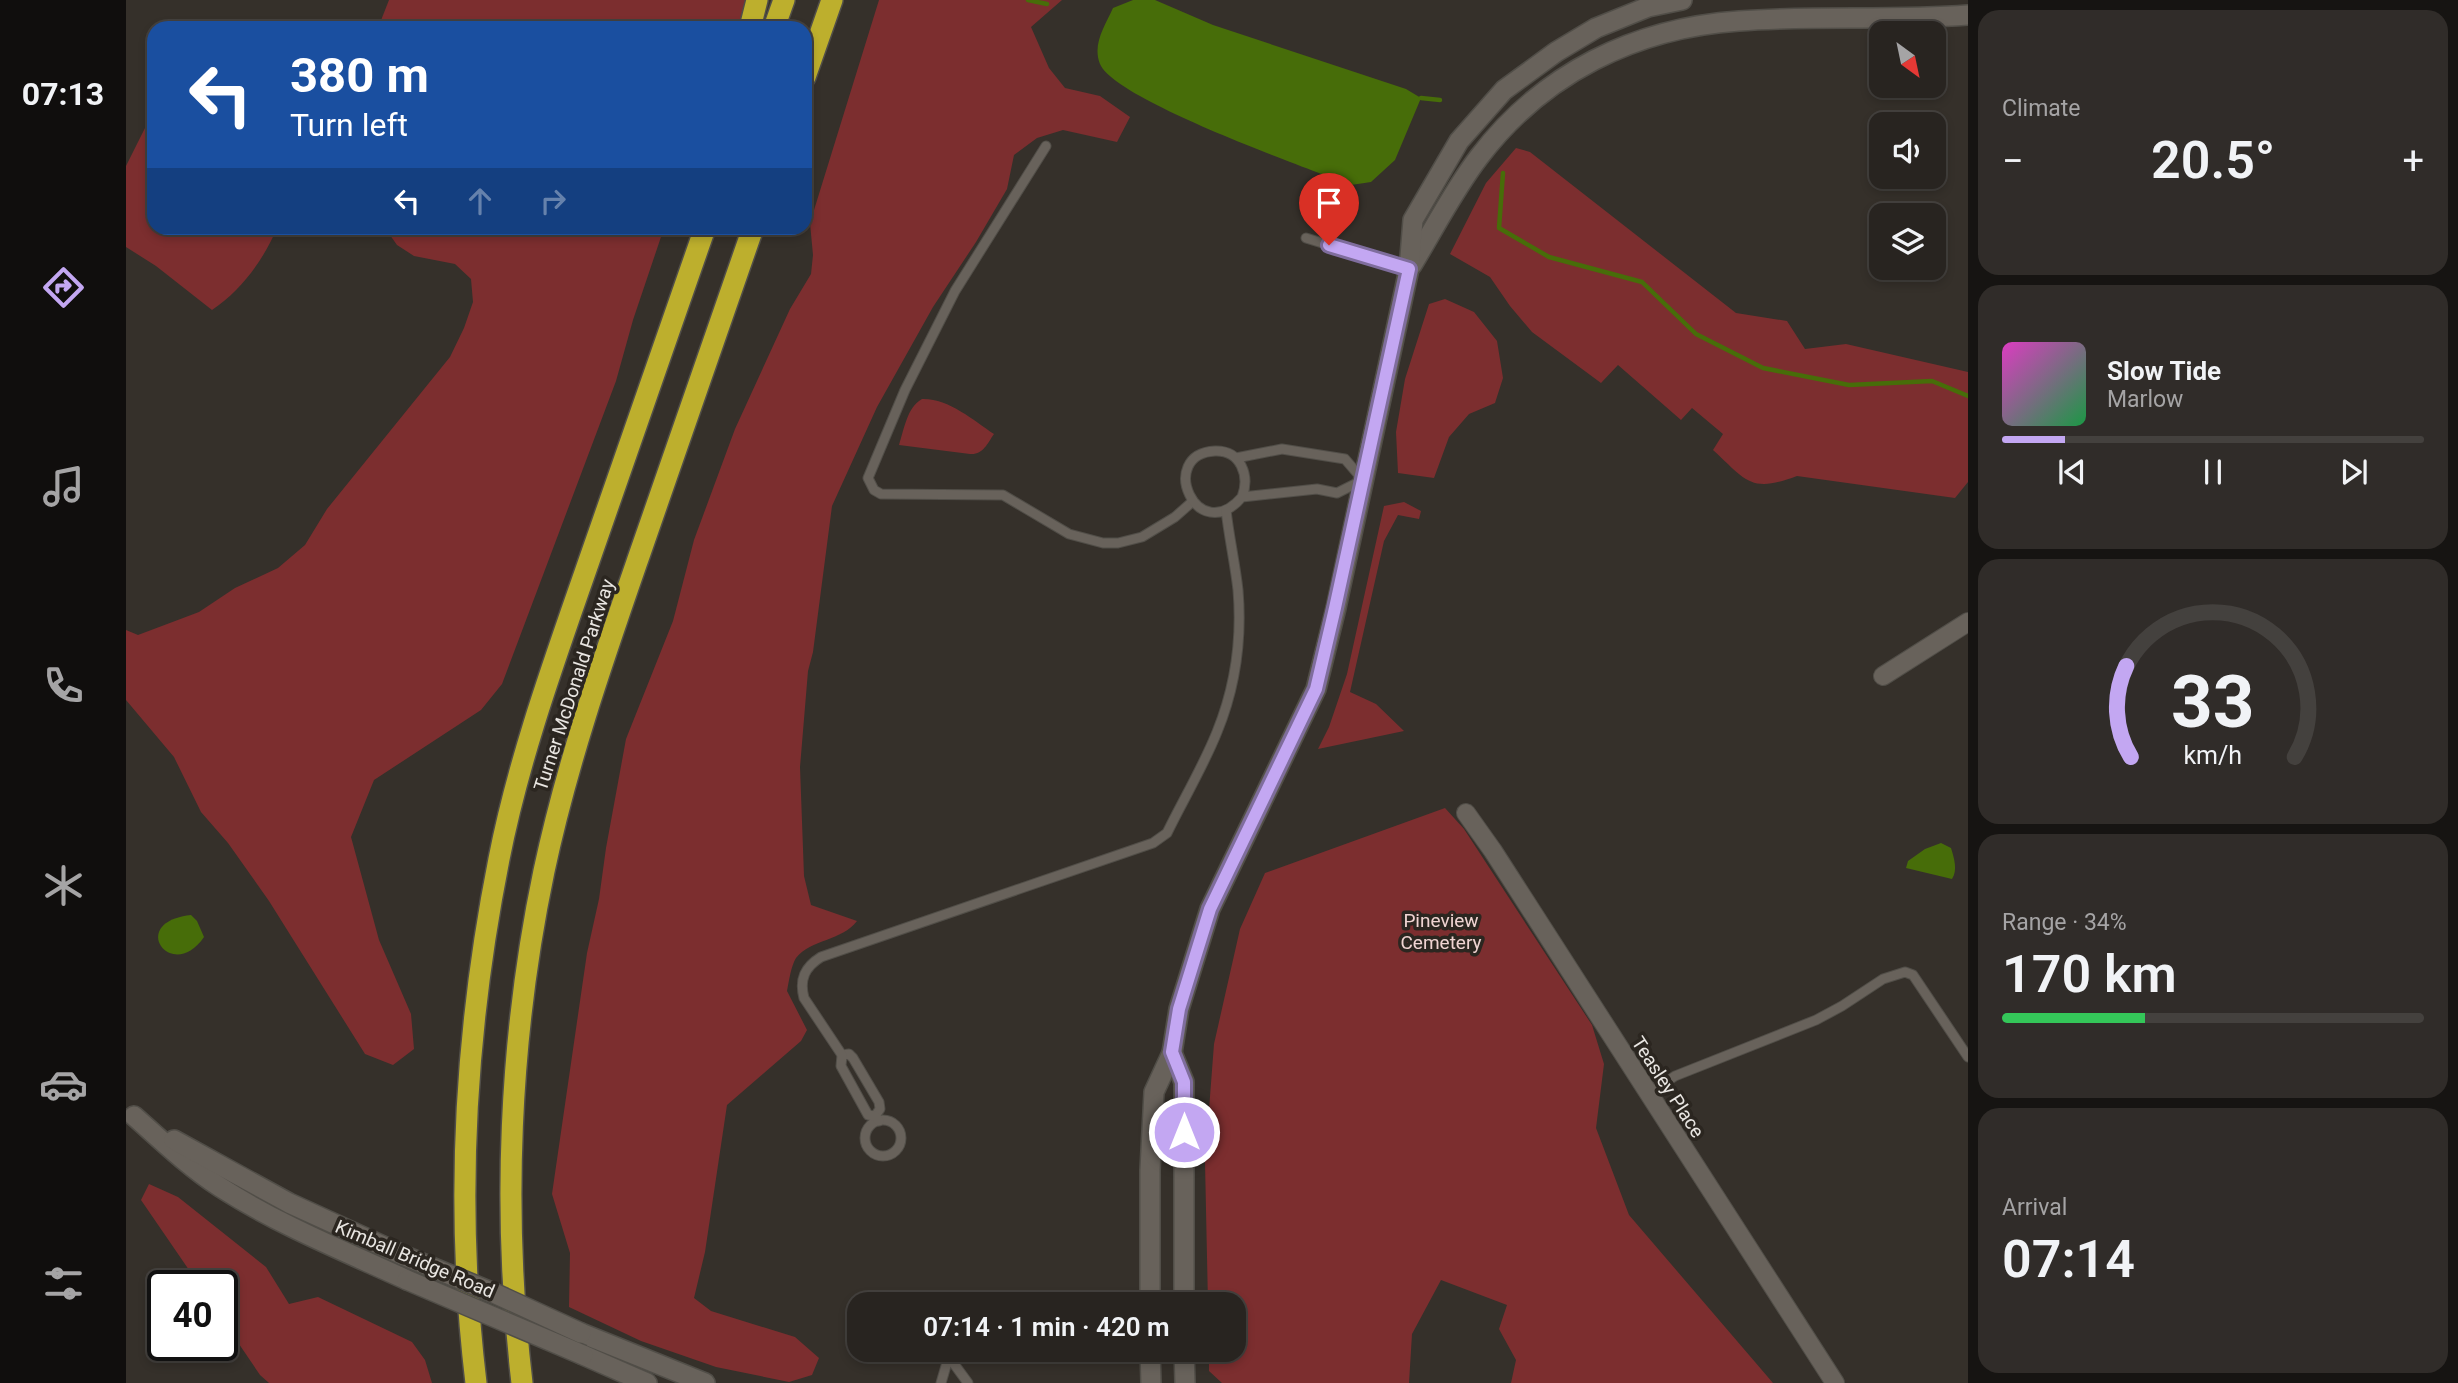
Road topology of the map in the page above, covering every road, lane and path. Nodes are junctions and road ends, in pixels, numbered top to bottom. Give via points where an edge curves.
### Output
1 (757, 0) edge
2 (784, 0) edge
3 (832, 0) edge
4 (1682, 0) edge
5 (1633, 6) edge
6 (1968, 15) edge
7 (752, 21) edge
8 (776, 21) edge
9 (812, 57) edge
10 (1046, 146) dead end
11 (703, 235) edge
12 (751, 235) edge
13 (1306, 238) dead end
14 (1409, 269) junction
15 (1236, 458) junction
16 (1363, 480) junction
17 (1242, 497) junction
18 (1193, 502) junction
19 (1226, 510) junction
20 (1968, 622) edge
21 (1883, 676) dead end
22 (1466, 813) dead end
23 (1172, 1052) junction
24 (842, 1055) junction
25 (1968, 1058) edge
26 (1648, 1094) junction
27 (130, 1113) edge
28 (877, 1119) junction
29 (1150, 1292) edge
30 (1184, 1292) edge
31 (1150, 1362) edge
32 (1184, 1362) edge
33 (476, 1383) edge
34 (522, 1383) edge
35 (647, 1383) edge
36 (705, 1383) edge
37 (941, 1383) edge
38 (968, 1383) edge
39 (1151, 1383) edge
40 (1185, 1383) edge
41 (1835, 1383) edge

1 - 7 highway
2 - 8 highway
3 - 9 highway
4 - 5 street
5 - 14 street via 1556,51 1504,90 1459,141 1413,220
6 - 14 street via 1738,21 1653,36 1606,52 1522,109 1479,156
10 - 18 lane via 955,291 905,390 868,478 870,484 881,494 1003,495 1069,534 1103,543 1142,537
11 - 33 highway, Turner McDonald Parkway via 541,701 500,857 478,995 467,1133 467,1267
12 - 34 highway, Turner McDonald Parkway via 583,718 544,873 517,1062 513,1135 513,1281
13 - 14 lane
14 - 16 street
15 - 16 lane via 1282,449 1345,459
15 - 17 lane via 1246,477
15 - 18 lane via 1210,451 1194,460 1185,478
16 - 17 lane via 1338,493 1317,489
16 - 23 street via 1316,689 1210,909 1179,1009
17 - 19 lane
18 - 19 lane via 1205,510
19 - 24 lane via 1238,602 1232,685 1217,734 1167,833 1153,843 821,957 804,973 804,998
20 - 21 street
22 - 26 street, Teasley Place
23 - 29 street via 1154,1092
23 - 30 street via 1184,1082
24 - 28 lane via 841,1066 868,1115
24 - 28 lane via 853,1058 878,1102
25 - 26 lane via 1913,975 1905,972 1883,979 1816,1020 1675,1076
26 - 41 street, Teasley Place
27 - 35 street, Kimball Bridge Road, bridge via 218,1186 261,1211 407,1280
27 - 36 street, Kimball Bridge Road, bridge via 289,1203
28 - 28 lane via 867,1132 866,1144 874,1154 886,1156 900,1145 900,1132 893,1123
31 - 39 street
32 - 40 street
37 - 38 lane via 950,1354

